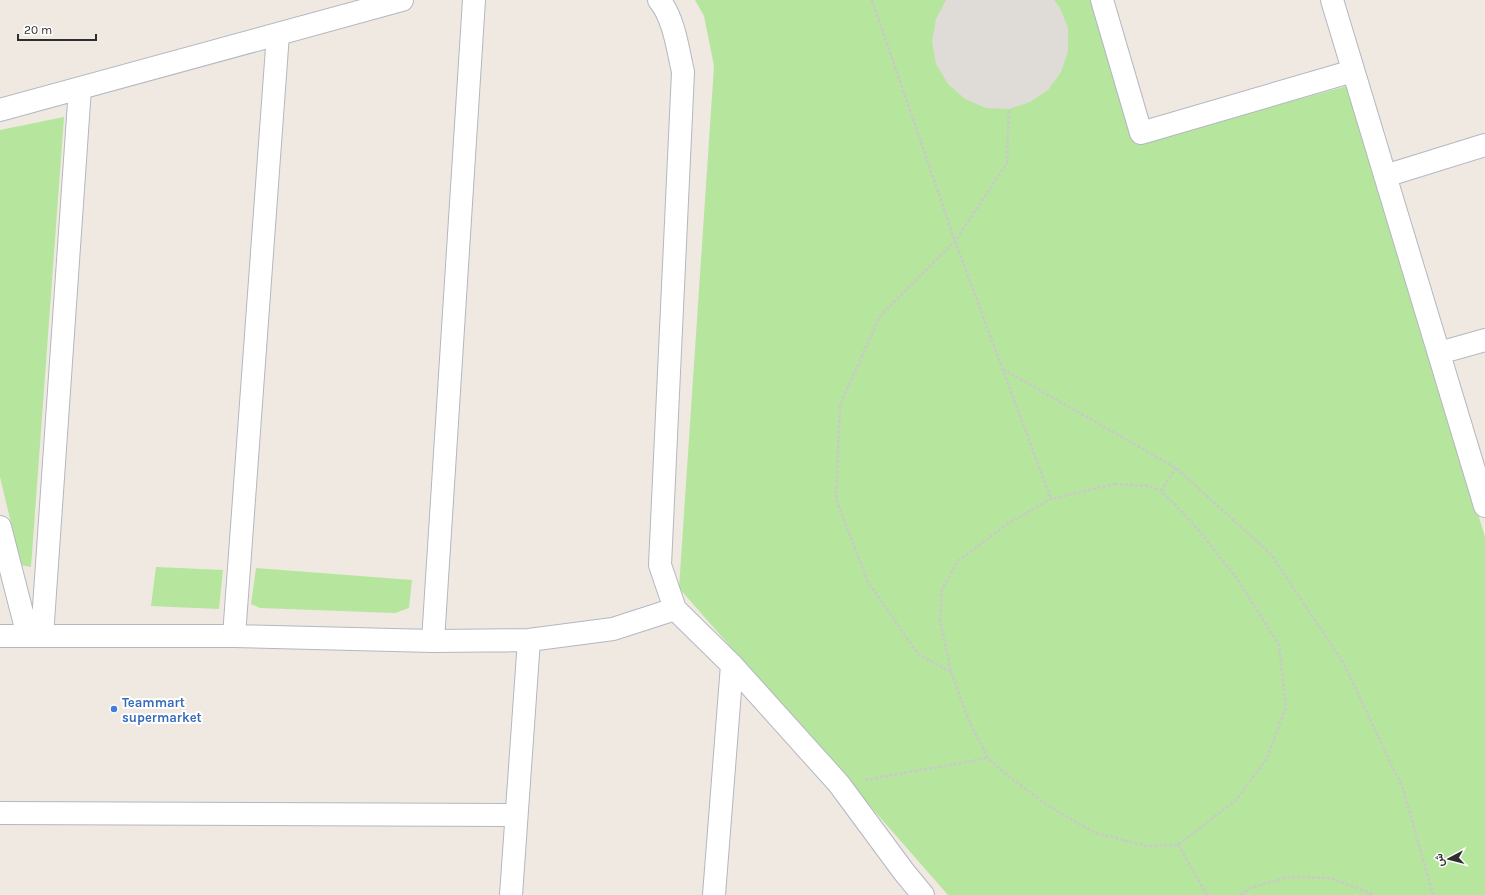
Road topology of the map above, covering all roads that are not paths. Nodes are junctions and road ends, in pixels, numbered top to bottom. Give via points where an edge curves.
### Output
1 (402, 0) edge
2 (474, 0) edge
3 (659, 0) edge
4 (1102, 0) edge
5 (1332, 0) edge
6 (278, 34) junction
7 (1353, 71) junction
8 (80, 88) junction
9 (0, 110) edge
10 (1485, 144) edge
11 (1386, 176) junction
12 (1485, 340) edge
13 (1439, 353) junction
14 (1485, 506) edge
15 (0, 527) edge
16 (675, 609) junction
17 (0, 636) edge
18 (35, 636) junction
19 (234, 636) junction
20 (529, 640) junction
21 (432, 641) junction
22 (732, 665) junction
23 (0, 813) edge
24 (516, 815) junction
25 (904, 872) junction
26 (511, 895) edge
27 (714, 895) edge
28 (902, 895) edge
29 (923, 895) edge

1 - 6 street
2 - 21 street
3 - 16 street via 664,6 676,37 683,72 660,565
4 - 7 street via 1141,133
5 - 7 street
6 - 8 street
6 - 19 street
7 - 11 street
8 - 9 street
8 - 18 street
10 - 11 street
11 - 13 street
12 - 13 street
13 - 14 street
15 - 18 street
16 - 20 street via 613,629
16 - 22 street
17 - 18 street
18 - 19 street
19 - 21 street
20 - 21 street
20 - 24 street
22 - 25 street via 839,784
22 - 27 street
23 - 24 street
24 - 26 street
25 - 28 street
25 - 29 street

